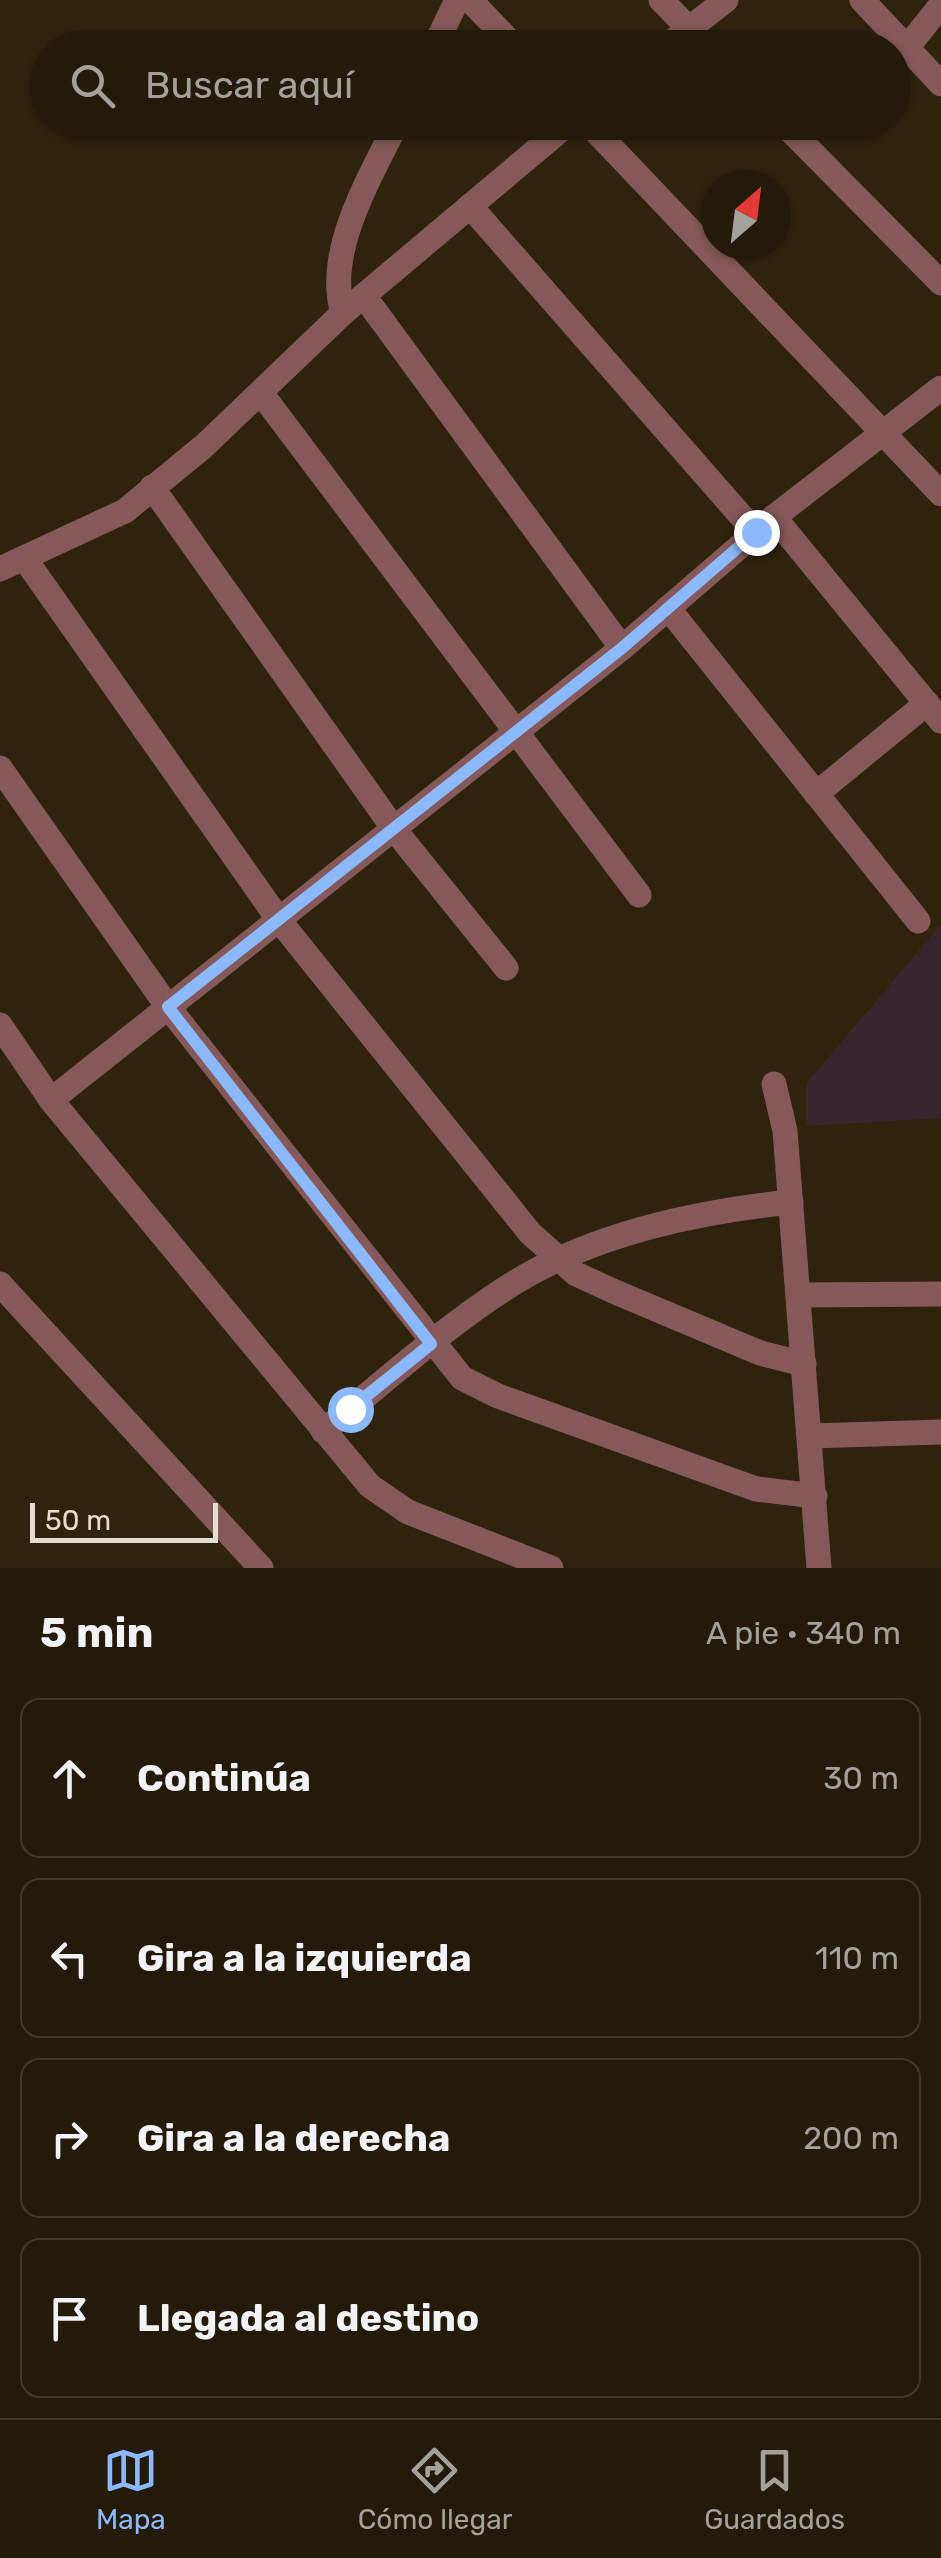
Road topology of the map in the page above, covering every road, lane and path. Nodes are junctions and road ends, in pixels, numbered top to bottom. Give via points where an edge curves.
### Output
1 (457, 0) edge
2 (470, 0) edge
3 (661, 0) edge
4 (726, 0) edge
5 (862, 0) edge
6 (941, 5) edge
7 (688, 28) junction
8 (443, 30) edge
9 (499, 30) edge
10 (686, 30) edge
11 (889, 30) edge
12 (911, 43) edge
13 (911, 54) edge
14 (941, 84) edge
15 (388, 140) edge
16 (549, 140) edge
17 (604, 140) edge
18 (800, 140) edge
19 (470, 206) junction
20 (941, 284) edge
21 (364, 296) junction
22 (343, 312) junction
23 (941, 388) edge
24 (261, 393) junction
25 (886, 434) junction
26 (152, 487) junction
27 (941, 494) edge
28 (765, 525) junction
29 (25, 559) junction
30 (0, 569) edge
31 (668, 608) junction
32 (622, 648) junction
33 (934, 712) edge
34 (514, 734) junction
35 (0, 768) edge
36 (816, 794) junction
37 (394, 829) junction
38 (639, 895) dead end
39 (279, 920) junction
40 (918, 921) dead end
41 (506, 968) dead end
42 (168, 1007) junction
43 (0, 1025) edge
44 (774, 1084) dead end
45 (51, 1100) junction
46 (791, 1202) junction
47 (560, 1261) junction
48 (0, 1284) edge
49 (941, 1294) edge
50 (799, 1295) junction
51 (8, 1310) edge
52 (431, 1344) junction
53 (804, 1364) junction
54 (323, 1431) junction
55 (941, 1432) edge
56 (810, 1436) junction
57 (815, 1496) junction
58 (260, 1568) edge
59 (551, 1568) edge
60 (820, 1568) edge

1 - 8 street
2 - 9 street
3 - 7 street
4 - 7 street
5 - 11 street
6 - 12 street
7 - 10 street
13 - 14 street
15 - 22 street via 346,242 336,288
16 - 19 street
17 - 25 street
18 - 20 street
19 - 21 street
19 - 28 street
21 - 22 street
21 - 32 street
22 - 24 street
23 - 25 street
24 - 26 street
24 - 34 street
25 - 27 street
25 - 28 street
26 - 29 street via 125,510
26 - 37 street
28 - 31 street
28 - 33 street
29 - 30 street
29 - 39 street
31 - 32 street
31 - 36 street
32 - 34 street
33 - 36 street
34 - 37 street
34 - 38 street
35 - 42 street
36 - 40 street
37 - 39 street
37 - 41 street
39 - 42 street
39 - 47 street
42 - 45 street
42 - 52 street
43 - 45 street
44 - 46 street
45 - 54 street
46 - 47 street via 721,1209 599,1243
46 - 50 street
47 - 52 street via 507,1287
47 - 53 street via 646,1305 760,1353
48 - 51 street
49 - 50 street
50 - 53 street
51 - 58 street
52 - 54 street
52 - 57 street via 462,1378 498,1396 756,1489
53 - 56 street
54 - 59 street via 370,1486 408,1512
55 - 56 street
56 - 57 street
57 - 60 street

